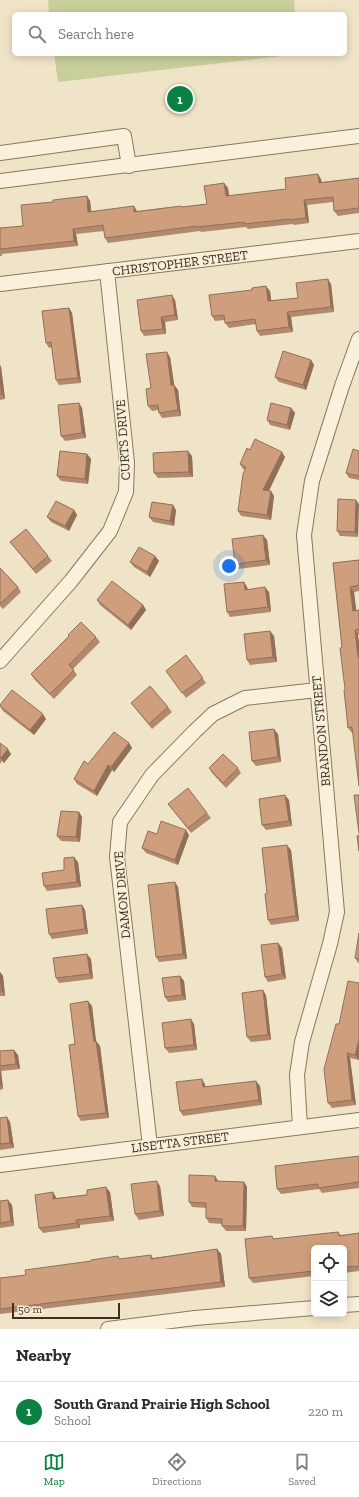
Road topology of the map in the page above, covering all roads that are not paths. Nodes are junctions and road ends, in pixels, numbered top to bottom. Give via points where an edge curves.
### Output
1 (359, 136) edge
2 (0, 153) edge
3 (129, 166) junction
4 (0, 181) edge
5 (359, 241) edge
6 (107, 271) junction
7 (0, 284) edge
8 (359, 339) edge
9 (0, 661) edge
10 (317, 690) junction
11 (359, 1120) edge
12 (300, 1127) junction
13 (150, 1146) junction
14 (0, 1165) edge
15 (359, 1304) edge
16 (347, 1305) edge
17 (311, 1308) edge
18 (196, 1323) edge
19 (108, 1329) edge

1 - 3 street
2 - 3 street via 124,136
3 - 4 street
5 - 6 street, CHRISTOPHER STREET
6 - 7 street, CHRISTOPHER STREET
6 - 9 street, CURTS DRIVE via 127,463 126,492 110,531 71,581
8 - 10 street, BRANDON STREET via 312,481 304,535
10 - 12 street, BRANDON STREET via 337,912 302,1042 297,1075
10 - 13 street, DAMON DRIVE via 245,698 213,714 152,775 120,822 117,857
11 - 12 street, LISETTA STREET
12 - 13 street, LISETTA STREET
13 - 14 street, LISETTA STREET
15 - 16 street
17 - 18 street
18 - 19 street

